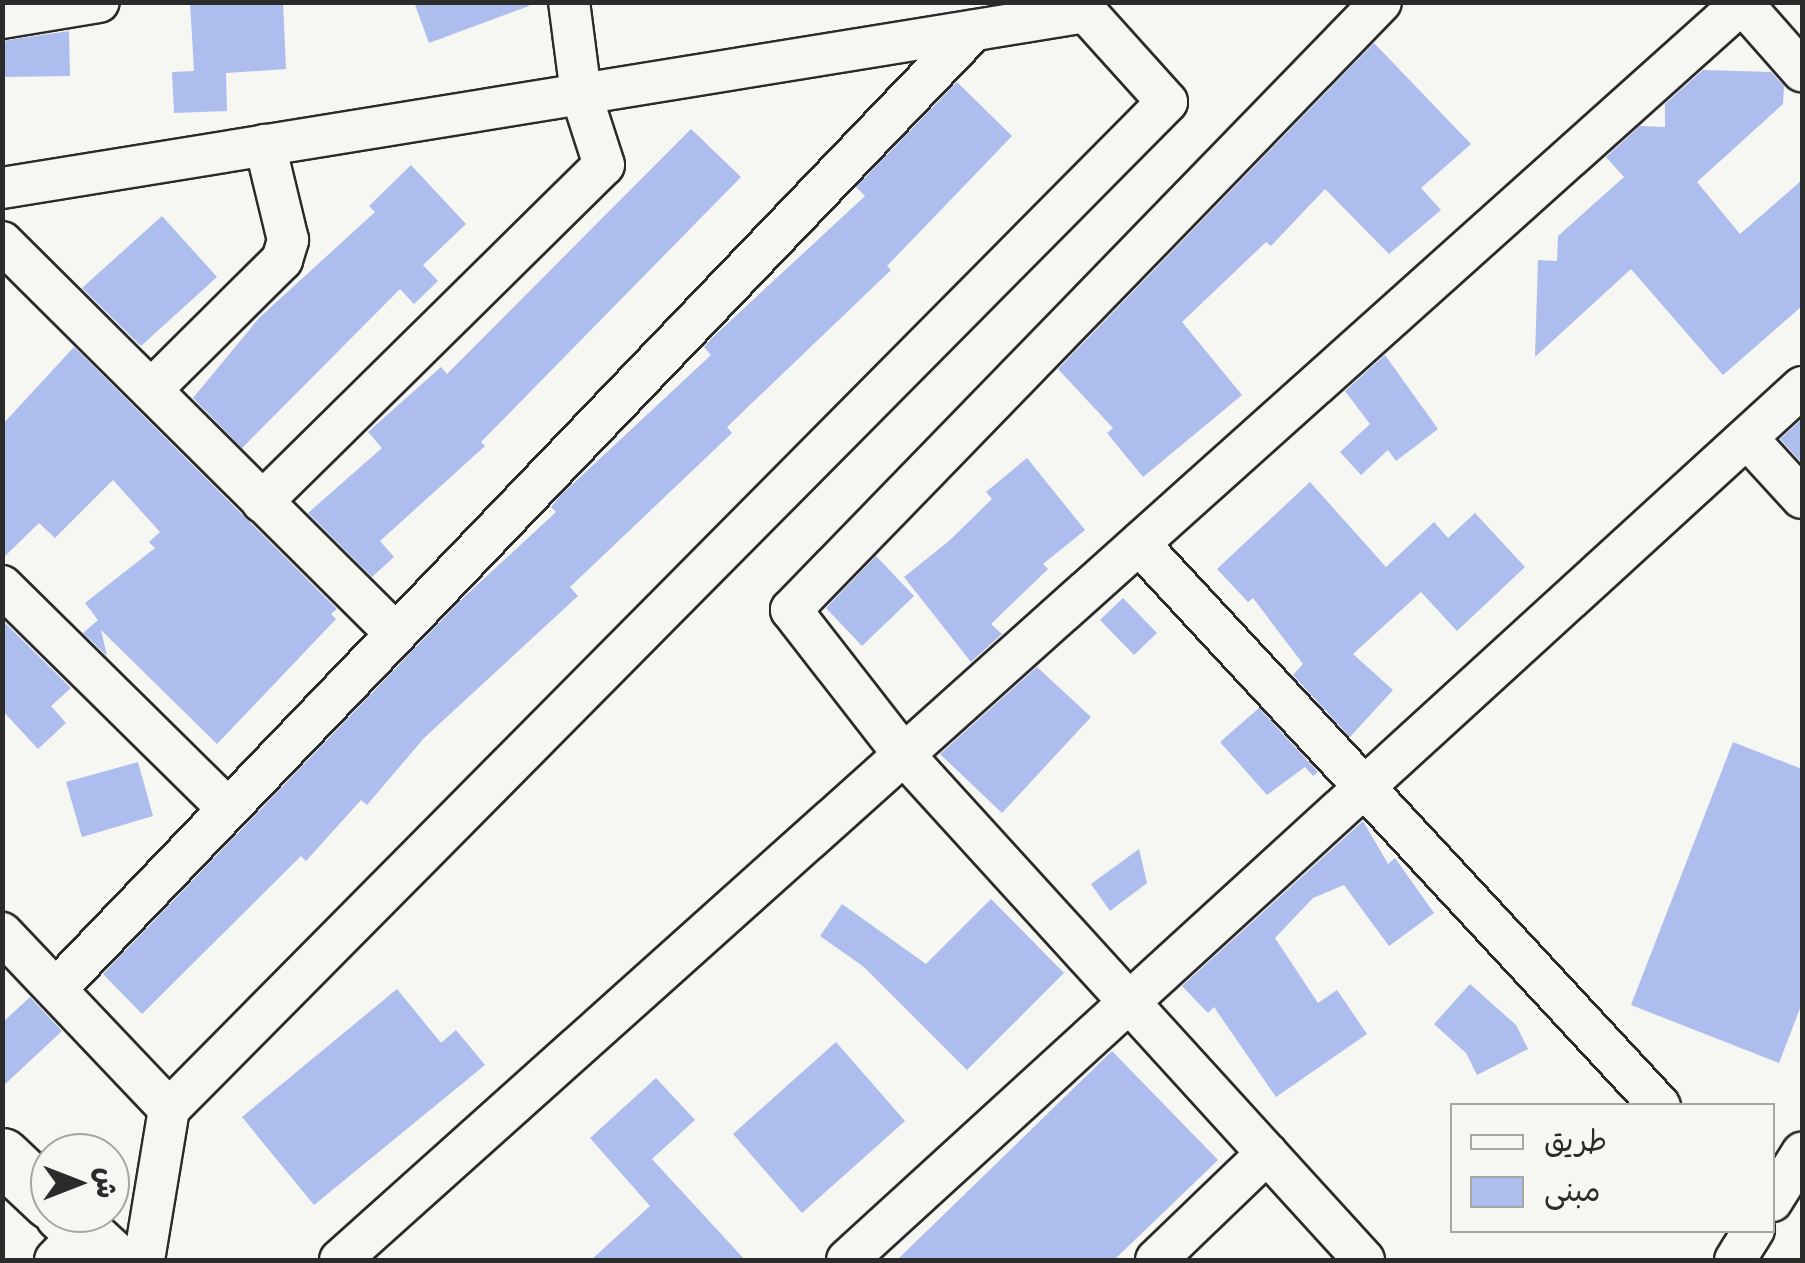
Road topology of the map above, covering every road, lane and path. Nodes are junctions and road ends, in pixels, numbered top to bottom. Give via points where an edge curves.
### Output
1 (100, 2) edge
2 (569, 2) edge
3 (1381, 2) edge
4 (1743, 3) edge
5 (2, 18) edge
6 (973, 30) junction
7 (1802, 71) edge
8 (581, 94) junction
9 (266, 145) junction
10 (2, 188) edge
11 (2, 242) edge
12 (1802, 387) edge
13 (151, 390) junction
14 (1747, 438) junction
15 (1802, 498) edge
16 (262, 502) junction
17 (1139, 544) junction
18 (2, 586) edge
19 (396, 634) junction
20 (904, 755) junction
21 (1362, 785) junction
22 (228, 810) junction
23 (2, 932) edge
24 (57, 988) junction
25 (1126, 999) junction
26 (1657, 1103) edge
27 (170, 1109) junction
28 (1266, 1153) junction
29 (1802, 1153) edge
30 (2, 1156) edge
31 (30, 1186) edge
32 (1775, 1196) edge
33 (1752, 1233) edge
34 (1357, 1258) edge
35 (144, 1260) edge
36 (340, 1260) edge
37 (847, 1260) edge
38 (1156, 1260) edge
39 (1735, 1260) edge

1 - 5 street
2 - 8 street
3 - 20 street via 792,610
4 - 7 street
4 - 17 street
6 - 8 street
6 - 19 street
6 - 27 street via 1086,12 1167,102
8 - 9 street
8 - 16 street via 604,165
9 - 10 street
9 - 13 street via 288,240 282,260
11 - 13 street
12 - 14 street
13 - 16 street
14 - 15 street
14 - 21 street
16 - 19 street
17 - 20 street
17 - 21 street
18 - 22 street
19 - 22 street
20 - 25 street
20 - 36 street
21 - 25 street
21 - 26 street
22 - 24 street
23 - 24 street
24 - 27 street
25 - 28 street
25 - 37 street
27 - 35 street
28 - 34 street
28 - 38 street
29 - 32 street
30 - 31 street
33 - 39 street

